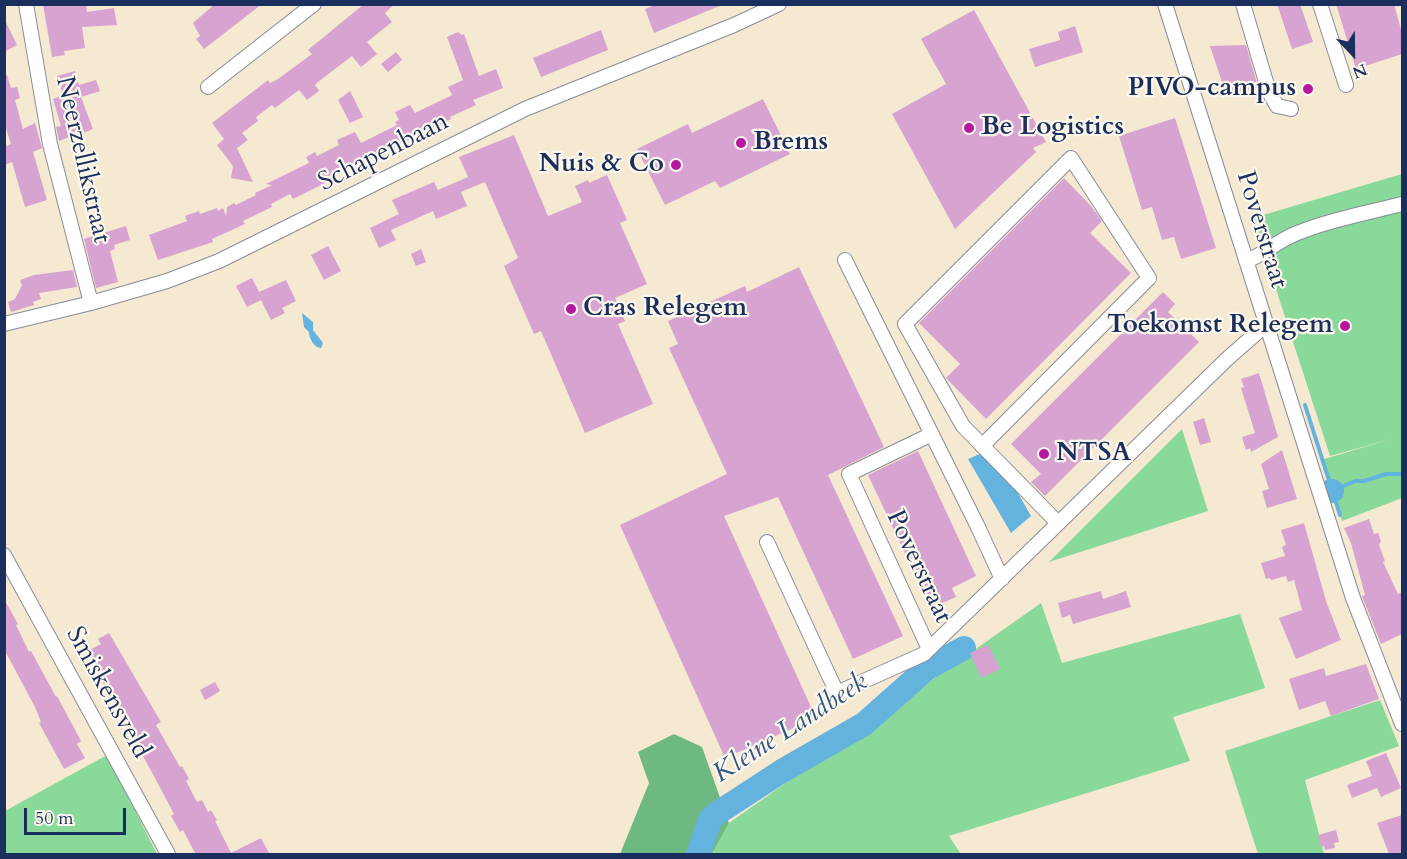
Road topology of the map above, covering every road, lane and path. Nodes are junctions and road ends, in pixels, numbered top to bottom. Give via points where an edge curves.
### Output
1 (26, 4) edge
2 (314, 4) edge
3 (779, 4) edge
4 (1165, 4) edge
5 (1243, 4) edge
6 (1320, 4) edge
7 (1346, 85) dead end
8 (208, 87) dead end
9 (1291, 109) dead end
10 (1402, 204) edge
11 (845, 260) dead end
12 (1246, 261) junction
13 (91, 303) junction
14 (4, 324) edge
15 (1267, 326) junction
16 (932, 434) junction
17 (982, 446) junction
18 (1058, 523) junction
19 (767, 542) dead end
20 (4, 555) edge
21 (1002, 579) junction
22 (929, 649) junction
23 (1402, 724) edge
24 (168, 855) edge

1 - 13 street, Neerzellikstraat via 50,144
2 - 8 street
3 - 13 street, Schapenbaan via 734,26 525,109 219,261
4 - 12 street, Poverstraat
5 - 9 street via 1269,92 1277,106
6 - 7 street
10 - 12 street via 1306,230
11 - 16 street
12 - 15 street, Poverstraat
13 - 14 street, Schapenbaan
15 - 18 street, Poverstraat via 1227,359
15 - 23 street via 1353,598
16 - 21 street
16 - 22 street, Poverstraat via 849,474
17 - 17 street via 1149,278 1071,158 905,324 963,426
17 - 18 street
18 - 21 street, Poverstraat
19 - 22 street, Poverstraat via 837,693
20 - 24 street, Smiskensveld
21 - 22 street, Poverstraat

